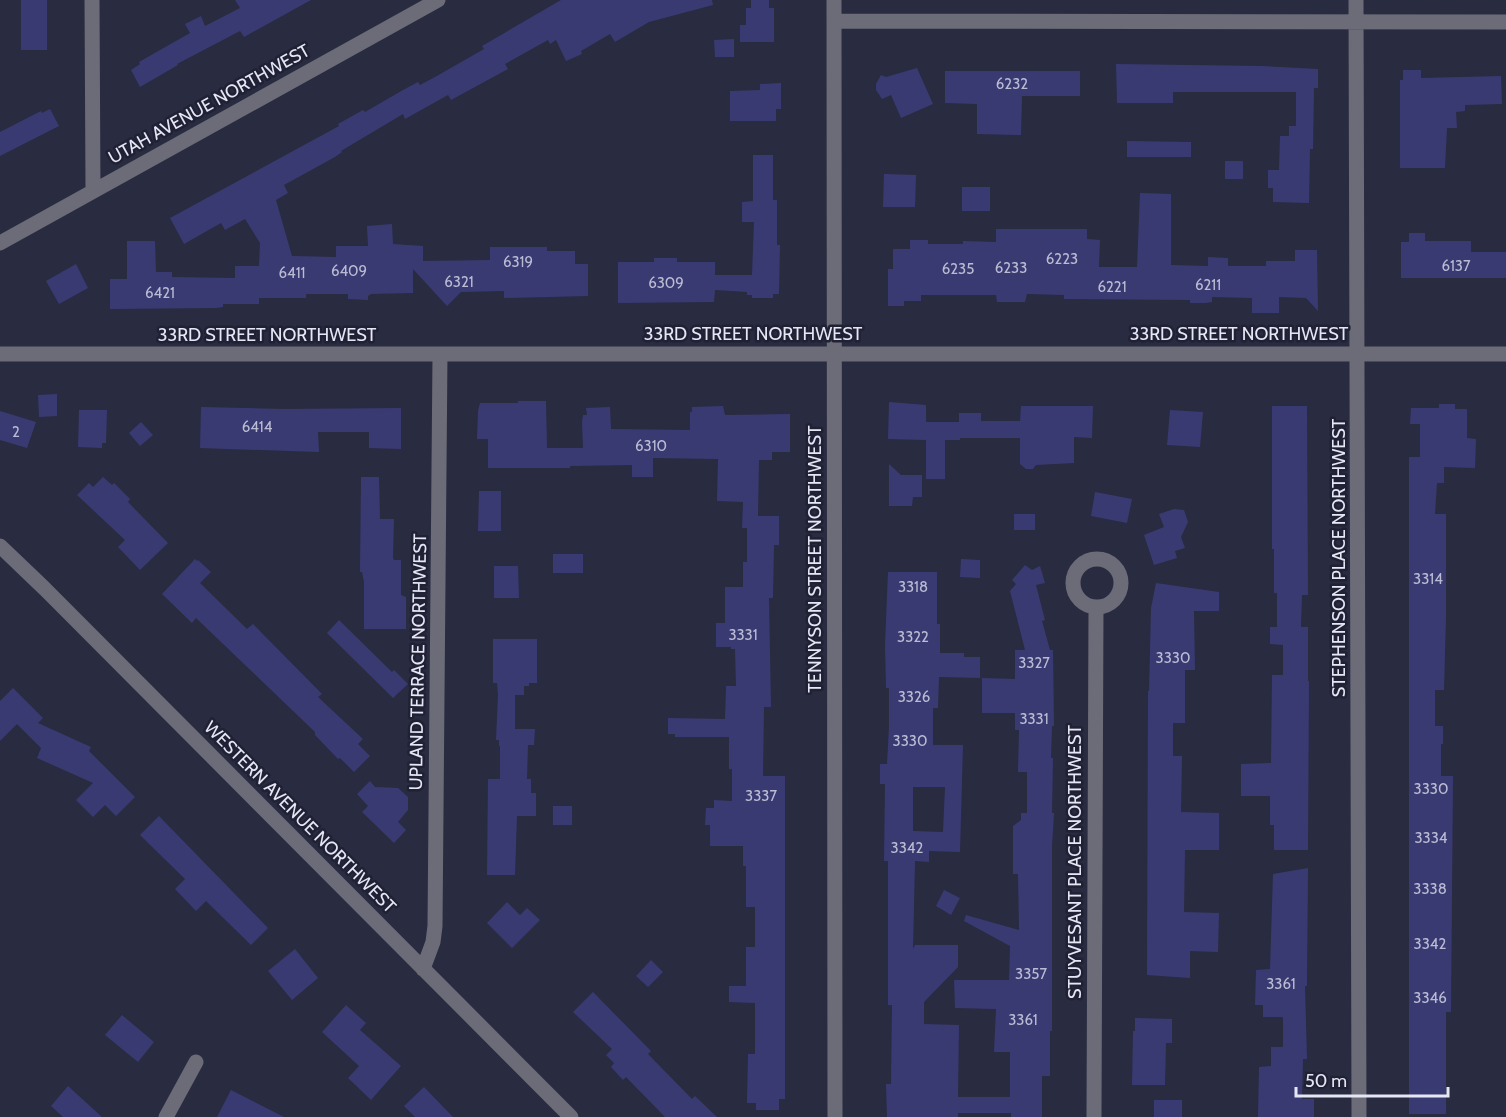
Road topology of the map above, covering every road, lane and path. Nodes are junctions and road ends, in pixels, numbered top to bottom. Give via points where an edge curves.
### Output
1 (92, 0) edge
2 (438, 0) edge
3 (834, 0) edge
4 (1356, 0) edge
5 (834, 21) junction
6 (1357, 22) junction
7 (1506, 22) edge
8 (93, 191) junction
9 (0, 243) edge
10 (0, 354) edge
11 (440, 354) junction
12 (834, 354) junction
13 (1359, 354) junction
14 (1506, 354) edge
15 (0, 546) edge
16 (1096, 608) dead end
17 (423, 969) junction
18 (196, 1062) dead end
19 (166, 1117) edge
20 (571, 1117) edge
21 (834, 1117) edge
22 (1094, 1117) edge
23 (1359, 1117) edge

1 - 8 street
2 - 8 street, UTAH AVENUE NORTHWEST
3 - 5 street, TENNYSON STREET NORTHWEST
4 - 6 street, STEPHENSON PLACE NORTHWEST
5 - 6 street
5 - 12 street, TENNYSON STREET NORTHWEST
6 - 7 street
6 - 13 street, STEPHENSON PLACE NORTHWEST
8 - 9 street, UTAH AVENUE NORTHWEST
10 - 11 street, 33RD STREET NORTHWEST
11 - 12 street, 33RD STREET NORTHWEST
11 - 17 street, UPLAND TERRACE NORTHWEST via 435,926
12 - 13 street, 33RD STREET NORTHWEST
12 - 21 street, TENNYSON STREET NORTHWEST
13 - 14 street, 33RD STREET NORTHWEST
13 - 23 street, STEPHENSON PLACE NORTHWEST
15 - 17 street, WESTERN AVENUE NORTHWEST
16 - 22 street, STUYVESANT PLACE NORTHWEST
17 - 20 street, WESTERN AVENUE NORTHWEST
18 - 19 street

